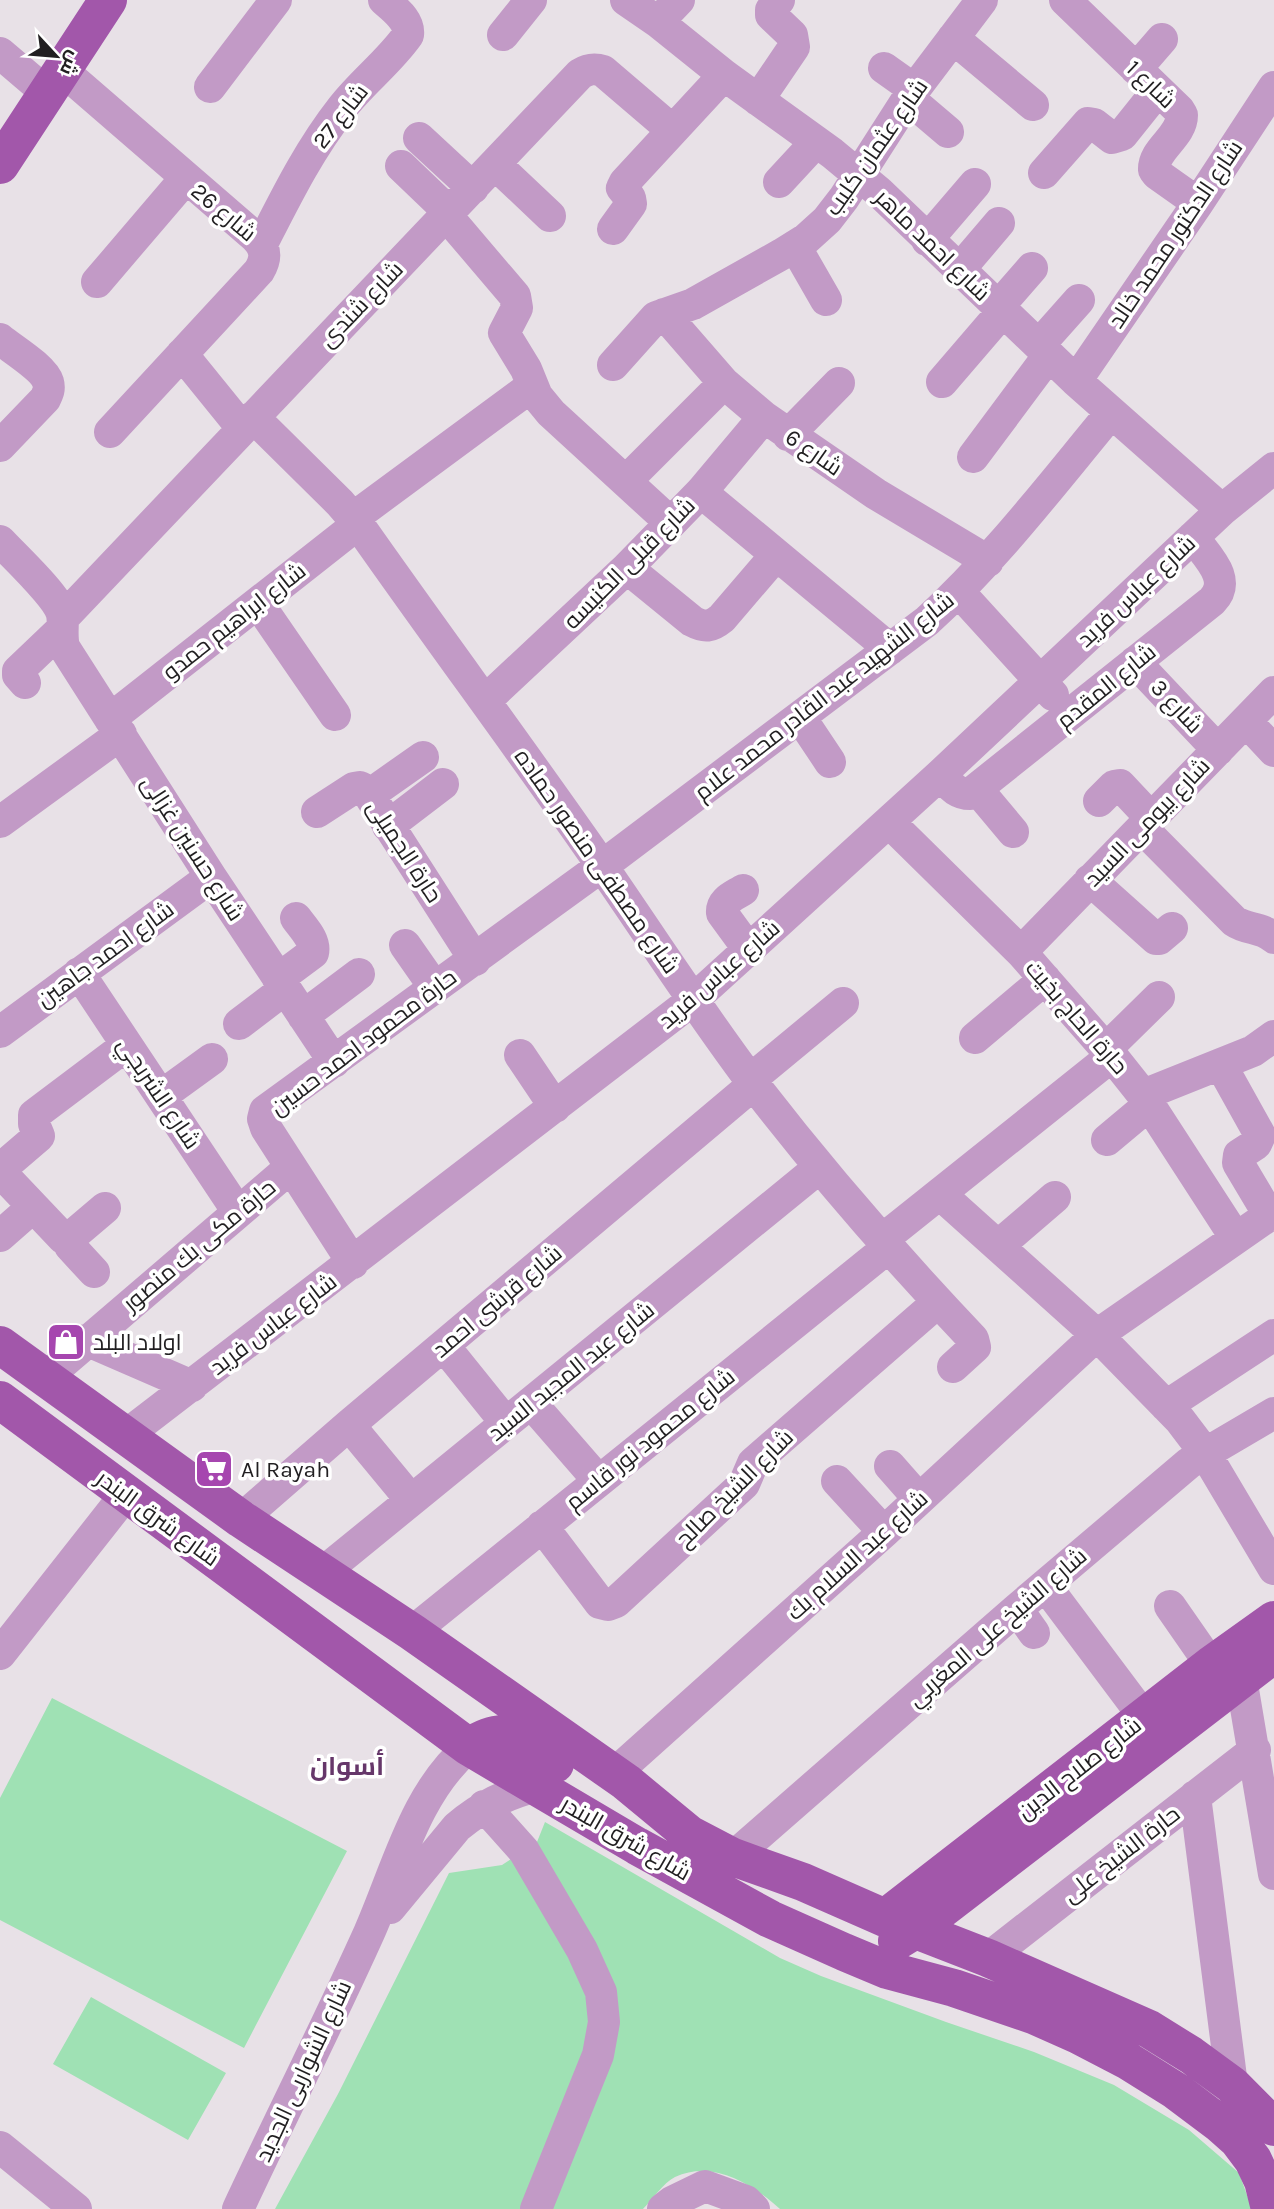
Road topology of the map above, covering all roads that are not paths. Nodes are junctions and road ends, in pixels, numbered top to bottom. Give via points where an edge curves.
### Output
1 (108, 0) edge
2 (384, 0) edge
3 (531, 0) edge
4 (626, 0) edge
5 (779, 0) edge
6 (982, 0) edge
7 (1065, 0) edge
8 (267, 3) edge
9 (669, 11) edge
10 (503, 35) dead end
11 (953, 38) junction
12 (1162, 39) dead end
13 (0, 53) edge
14 (884, 68) dead end
15 (724, 75) junction
16 (1147, 79) junction
17 (54, 82) junction
18 (210, 87) dead end
19 (1274, 87) edge
20 (911, 94) junction
21 (758, 100) junction
22 (1032, 105) dead end
23 (672, 130) junction
24 (948, 132) dead end
25 (419, 138) dead end
26 (816, 142) junction
27 (495, 164) junction
28 (0, 165) edge
29 (401, 166) dead end
30 (1044, 173) dead end
31 (858, 175) junction
32 (185, 179) junction
33 (779, 182) dead end
34 (975, 184) dead end
35 (473, 188) junction
36 (1198, 203) junction
37 (448, 214) junction
38 (550, 216) dead end
39 (999, 223) dead end
40 (613, 229) dead end
41 (928, 240) junction
42 (262, 244) junction
43 (795, 246) junction
44 (1032, 268) dead end
45 (959, 270) junction
46 (97, 282) dead end
47 (826, 300) dead end
48 (1079, 300) dead end
49 (1000, 309) junction
50 (663, 314) junction
51 (0, 339) edge
52 (1044, 350) junction
53 (182, 354) junction
54 (613, 365) dead end
55 (1076, 381) junction
56 (942, 382) dead end
57 (724, 383) junction
58 (839, 383) dead end
59 (532, 386) junction
60 (1111, 412) junction
61 (248, 423) junction
62 (776, 426) junction
63 (110, 432) dead end
64 (0, 446) edge
65 (973, 457) dead end
66 (1272, 473) edge
67 (626, 481) junction
68 (701, 492) junction
69 (1222, 510) junction
70 (356, 521) junction
71 (671, 523) junction
72 (1193, 537) junction
73 (2, 546) edge
74 (776, 555) junction
75 (988, 561) junction
76 (627, 568) junction
77 (959, 592) junction
78 (258, 603) junction
79 (62, 623) junction
80 (890, 649) junction
81 (1135, 662) junction
82 (1040, 681) junction
83 (25, 683) dead end
84 (1274, 692) edge
85 (486, 701) junction
86 (1071, 714) junction
87 (335, 715) dead end
88 (800, 717) junction
89 (1246, 721) junction
90 (116, 727) junction
91 (1218, 750) junction
92 (1274, 751) edge
93 (423, 757) dead end
94 (830, 762) dead end
95 (940, 775) junction
96 (443, 784) dead end
97 (977, 789) junction
98 (369, 795) junction
99 (1099, 801) dead end
100 (317, 812) dead end
101 (0, 822) edge
102 (888, 822) junction
103 (1146, 823) junction
104 (388, 826) junction
105 (1013, 831) dead end
106 (602, 866) junction
107 (211, 877) junction
108 (1090, 880) junction
109 (743, 890) dead end
110 (296, 918) dead end
111 (1172, 928) dead end
112 (1274, 938) edge
113 (405, 945) dead end
114 (749, 950) junction
115 (1021, 952) junction
116 (475, 960) junction
117 (79, 973) junction
118 (359, 974) dead end
119 (1045, 979) junction
120 (282, 984) junction
121 (435, 988) junction
122 (1159, 997) dead end
123 (693, 1000) junction
124 (843, 1003) dead end
125 (303, 1016) junction
126 (239, 1024) dead end
127 (0, 1032) edge
128 (975, 1038) dead end
129 (127, 1045) junction
130 (1271, 1045) edge
131 (1109, 1053) junction
132 (520, 1055) dead end
133 (212, 1059) dead end
134 (334, 1062) junction
135 (1221, 1065) junction
136 (752, 1082) junction
137 (161, 1096) junction
138 (1147, 1100) junction
139 (555, 1107) junction
140 (1107, 1140) dead end
141 (820, 1167) junction
142 (290, 1168) junction
143 (940, 1194) junction
144 (1055, 1197) dead end
145 (33, 1207) junction
146 (105, 1208) dead end
147 (238, 1212) junction
148 (1272, 1213) edge
149 (0, 1236) edge
150 (1235, 1237) junction
151 (68, 1238) junction
152 (886, 1242) junction
153 (998, 1246) junction
154 (352, 1263) junction
155 (94, 1272) dead end
156 (938, 1302) junction
157 (1097, 1335) junction
158 (1274, 1335) edge
159 (86, 1340) junction
160 (0, 1345) edge
161 (444, 1346) junction
162 (953, 1367) dead end
163 (45, 1378) junction
164 (192, 1385) junction
165 (0, 1400) edge
166 (531, 1403) junction
167 (1166, 1406) junction
168 (1274, 1413) edge
169 (506, 1423) junction
170 (349, 1425) junction
171 (125, 1436) junction
172 (1205, 1453) junction
173 (890, 1466) dead end
174 (598, 1480) junction
175 (837, 1481) dead end
176 (125, 1494) junction
177 (919, 1499) junction
178 (411, 1500) junction
179 (242, 1519) junction
180 (542, 1526) junction
181 (884, 1532) junction
182 (1274, 1569) edge
183 (321, 1574) junction
184 (1045, 1585) junction
185 (1170, 1606) dead end
186 (1274, 1620) edge
187 (412, 1632) junction
188 (0, 1654) edge
189 (1274, 1654) edge
190 (1226, 1672) junction
191 (405, 1700) junction
192 (1144, 1717) junction
193 (469, 1746) junction
194 (1262, 1765) edge
195 (614, 1774) junction
196 (537, 1786) junction
197 (1195, 1796) junction
198 (484, 1806) junction
199 (668, 1819) junction
200 (733, 1857) junction
201 (1274, 1874) edge
202 (734, 1900) junction
203 (900, 1924) junction
204 (369, 1933) junction
205 (988, 1958) junction
206 (1232, 2085) junction
207 (1274, 2127) edge
208 (0, 2147) edge
209 (76, 2209) edge
210 (238, 2209) edge
211 (536, 2209) edge
212 (663, 2209) edge
213 (754, 2209) edge
214 (1270, 2209) edge

1 - 17 main road
2 - 42 street, شارع 27 via 406,21 408,35 330,124
3 - 10 street
4 - 9 street, شارع احمد ماهر
5 - 21 street via 771,15 792,35 794,47
6 - 11 street, شارع عثمان كليب
7 - 16 street, شارع 1
8 - 18 street
9 - 15 street, شارع احمد ماهر
11 - 20 street, شارع عثمان كليب
11 - 22 street
12 - 16 street
13 - 17 street, شارع 26
14 - 20 street
15 - 21 street, شارع احمد ماهر
15 - 23 street
16 - 30 street via 1122,135 1112,138 1088,122
16 - 36 street, شارع 1 via 1182,115 1154,170
17 - 28 main road
17 - 32 street, شارع 26
19 - 36 street, شارع الدكتور محمد خالد
20 - 24 street
20 - 31 street, شارع عثمان كليب
21 - 26 street, شارع احمد ماهر
23 - 27 street, شارع شندى via 603,71 587,69
23 - 40 street via 623,184 631,204
25 - 35 street
26 - 31 street, شارع احمد ماهر
26 - 33 street
27 - 35 street, شارع شندى
27 - 38 street
29 - 37 street
31 - 41 street, شارع احمد ماهر
31 - 43 street, شارع عثمان كليب via 827,220
32 - 42 street, شارع 26
32 - 46 street
34 - 41 street
35 - 37 street, شارع شندى
36 - 55 street, شارع الدكتور محمد خالد
37 - 59 street via 515,296 517,308 504,333
37 - 61 street, شارع شندى
39 - 45 street
41 - 45 street, شارع احمد ماهر
42 - 53 street, شارع 26 via 264,263 259,271
43 - 47 street
43 - 50 street, شارع عثمان كليب via 693,304
44 - 49 street
45 - 49 street, شارع احمد ماهر
48 - 52 street
49 - 52 street, شارع احمد ماهر
49 - 56 street
50 - 54 street, شارع عثمان كليب
50 - 57 street, شارع 6
51 - 64 street via 42,372 49,390 46,399
52 - 55 street, شارع احمد ماهر
52 - 65 street
53 - 61 street, شارع مصطفى منصور حماده
53 - 63 street, شارع 26
55 - 60 street, شارع احمد ماهر
57 - 62 street, شارع 6
57 - 67 street
58 - 62 street, شارع قبلى الكنيسه
59 - 67 street via 567,429
59 - 70 street, شارع ابراهيم حمدو
60 - 69 street, شارع احمد ماهر
60 - 75 street, شارع الشهيد عبد القادر محمد علام
61 - 70 street, شارع مصطفى منصور حماده
61 - 79 street, شارع شندى
62 - 68 street, شارع قبلى الكنيسه
62 - 75 street, شارع 6 via 876,494
66 - 69 street, شارع عباس فريد
67 - 71 street
68 - 71 street, شارع قبلى الكنيسه
68 - 74 street
69 - 72 street, شارع عباس فريد
70 - 78 street, شارع ابراهيم حمدو
70 - 85 street, شارع مصطفى منصور حماده
71 - 76 street, شارع قبلى الكنيسه
72 - 81 street, شارع المقدم via 1220,578 1218,594
72 - 82 street, شارع عباس فريد
73 - 79 street, شارع حسنين غزالى via 56,602
74 - 76 street via 722,618 713,626 702,627
74 - 80 street
75 - 77 street, شارع الشهيد عبد القادر محمد علام
76 - 85 street, شارع قبلى الكنيسه
77 - 80 street, شارع الشهيد عبد القادر محمد علام
77 - 82 street
78 - 87 street
78 - 90 street, شارع ابراهيم حمدو
79 - 83 street, شارع شندى via 18,671
79 - 90 street, شارع حسنين غزالى via 64,647
80 - 88 street, شارع الشهيد عبد القادر محمد علام
81 - 86 street, شارع المقدم
81 - 91 street, شارع 3
82 - 86 street
82 - 95 street, شارع عباس فريد
84 - 89 street, شارع بيومى السيد
85 - 106 street, شارع مصطفى منصور حماده
86 - 97 street, شارع المقدم
88 - 94 street
88 - 106 street, شارع الشهيد عبد القادر محمد علام
89 - 91 street, شارع بيومى السيد
89 - 92 street
90 - 101 street, شارع ابراهيم حمدو
90 - 107 street, شارع حسنين غزالى
91 - 103 street, شارع بيومى السيد
93 - 98 street
95 - 97 street via 962,794
95 - 102 street, شارع عباس فريد
96 - 104 street
97 - 105 street
98 - 100 street, حارة الجميلى via 354,788
98 - 104 street, حارة الجميلى
99 - 103 street via 1120,785
102 - 114 street, شارع عباس فريد
102 - 115 street, حارة الحاج بخيت
103 - 108 street, شارع بيومى السيد
103 - 112 street via 1234,921
104 - 116 street, حارة الجميلى
106 - 116 street, حارة محمود احمد حسين
106 - 123 street, شارع مصطفى منصور حماده
107 - 117 street, شارع احمد جاهين
107 - 120 street, شارع حسنين غزالى
108 - 111 street via 1156,939
108 - 115 street, شارع بيومى السيد
109 - 114 street via 721,908
110 - 120 street via 313,942 313,953
113 - 121 street
114 - 123 street, شارع عباس فريد
115 - 119 street, حارة الحاج بخيت
116 - 121 street, حارة محمود احمد حسين
117 - 127 street, شارع احمد جاهين
117 - 129 street, شارع الشربجي
118 - 125 street
119 - 128 street
119 - 131 street, حارة الحاج بخيت
120 - 125 street, شارع حسنين غزالى
120 - 126 street
121 - 134 street, حارة محمود احمد حسين
122 - 131 street, شارع محمود نور قاسم
123 - 136 street, شارع مصطفى منصور حماده
123 - 139 street, شارع عباس فريد
124 - 136 street, شارع قرشى احمد
125 - 134 street, شارع حسنين غزالى
129 - 137 street, شارع الشربجي
129 - 145 street via 34,1115 39,1136 4,1166 7,1179
130 - 135 street
131 - 138 street, حارة الحاج بخيت
131 - 143 street, شارع محمود نور قاسم
132 - 139 street
133 - 137 street
134 - 142 street, حارة محمود احمد حسين via 265,1111 266,1128
135 - 138 street
135 - 148 street via 1260,1135 1256,1144 1239,1154 1238,1163
136 - 141 street, شارع مصطفى منصور حماده
136 - 161 street, شارع قرشى احمد
137 - 147 street, شارع الشربجي
138 - 140 street
138 - 150 street, حارة الحاج بخيت
139 - 154 street, شارع عباس فريد
141 - 152 street, شارع مصطفى منصور حماده
141 - 166 street, شارع عبد المجيد السيد
142 - 147 street, حارة مكى بك منصور
142 - 154 street, حارة محمود احمد حسين
143 - 152 street, شارع محمود نور قاسم
143 - 153 street
144 - 153 street
145 - 149 street
145 - 151 street via 59,1235
146 - 151 street
147 - 159 street, حارة مكى بك منصور
148 - 150 street, شارع عبد السلام بك
150 - 157 street, شارع عبد السلام بك
151 - 155 street via 69,1246
152 - 156 street, شارع مصطفى منصور حماده
152 - 174 street, شارع محمود نور قاسم
153 - 157 street
154 - 164 street, شارع عباس فريد
156 - 162 street, شارع مصطفى منصور حماده via 975,1343
156 - 180 street, شارع الشيخ صالح via 753,1463 744,1484 616,1602 600,1602
157 - 167 street
157 - 177 street, شارع عبد السلام بك
158 - 167 street
159 - 163 street, حارة مكى بك منصور
159 - 164 street
160 - 163 main road, شارع شرق البندر
161 - 169 street
161 - 170 street, شارع قرشى احمد
163 - 171 main road, شارع شرق البندر
164 - 171 street, شارع عباس فريد
165 - 176 main road, شارع شرق البندر
166 - 169 street, شارع عبد المجيد السيد
166 - 174 street
167 - 172 street
168 - 172 street, شارع الشيخ على المغربي
169 - 178 street, شارع عبد المجيد السيد
170 - 178 street
170 - 179 street, شارع قرشى احمد
171 - 179 main road, شارع شرق البندر
172 - 182 street
172 - 184 street, شارع الشيخ على المغربي
173 - 177 street
174 - 180 street, شارع محمود نور قاسم
175 - 181 street
176 - 188 street
176 - 191 main road, شارع شرق البندر
177 - 181 street, شارع عبد السلام بك
178 - 183 street, شارع عبد المجيد السيد
179 - 183 main road, شارع شرق البندر
180 - 187 street, شارع محمود نور قاسم
181 - 195 street, شارع عبد السلام بك
183 - 187 main road, شارع شرق البندر
184 - 192 street
184 - 200 street, شارع الشيخ على المغربي via 1026,1621
185 - 190 street
186 - 190 main road, شارع صلاح الدين
187 - 191 main road via 430,1664 430,1676 416,1696
187 - 195 main road, شارع شرق البندر
189 - 190 main road, شارع صلاح الدين
190 - 192 main road, شارع صلاح الدين
190 - 194 street
190 - 203 main road, شارع صلاح الدين
191 - 193 main road, شارع شرق البندر
192 - 203 main road, شارع صلاح الدين
193 - 196 main road, شارع شرق البندر
193 - 199 main road via 485,1735 512,1735 620,1808
193 - 204 street, شارع الشواربى الجديد via 428,1793
194 - 197 street, حارة الشيخ على
194 - 201 street
195 - 199 main road, شارع شرق البندر
196 - 198 street, شارع الشواربى الجديد
196 - 202 main road, شارع شرق البندر
197 - 205 street, حارة الشيخ على
197 - 206 street
198 - 204 street, شارع الشواربى الجديد via 457,1828
198 - 211 street via 524,1851 601,1992 604,2022 598,2055
199 - 200 main road, شارع شرق البندر
200 - 203 main road, شارع شرق البندر
202 - 203 main road via 778,1903 869,1944 888,1945
202 - 214 main road, شارع شرق البندر via 866,1961 1033,2015 1128,2061 1238,2140 1263,2182
203 - 205 main road, شارع شرق البندر
204 - 210 street, شارع الشواربى الجديد
205 - 206 main road, شارع شرق البندر via 1149,2029
206 - 207 main road, شارع شرق البندر
208 - 209 street
212 - 213 street via 705,2186 746,2201

